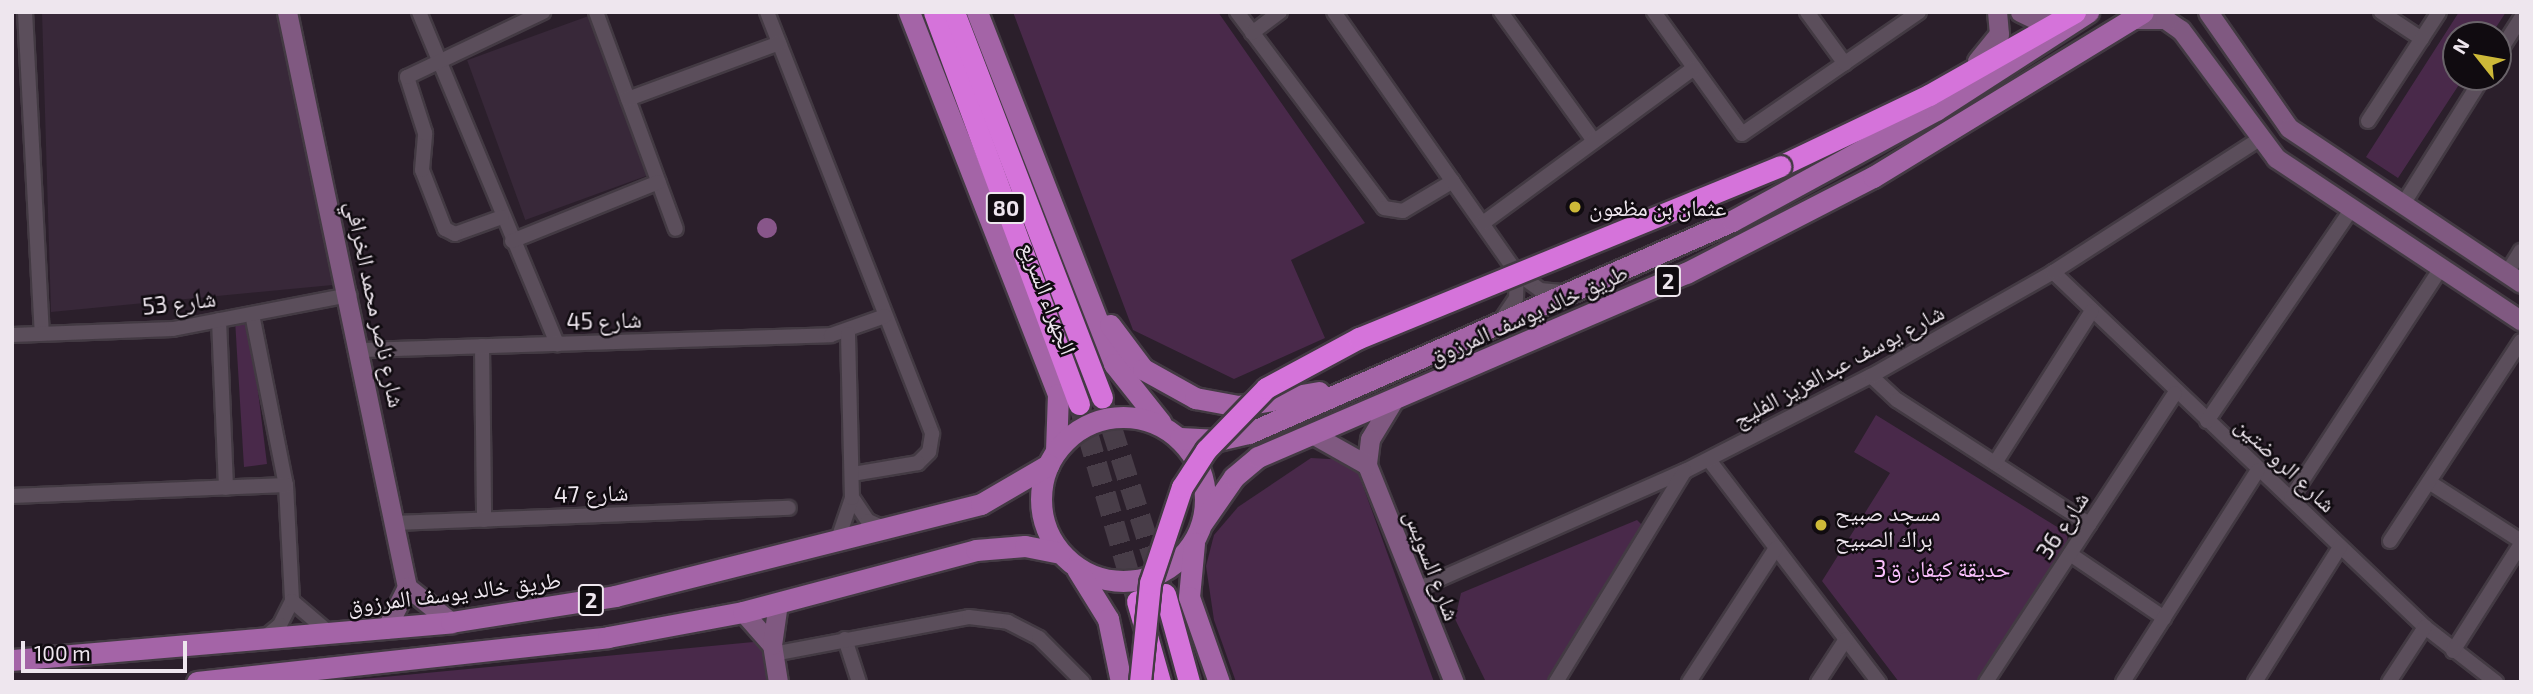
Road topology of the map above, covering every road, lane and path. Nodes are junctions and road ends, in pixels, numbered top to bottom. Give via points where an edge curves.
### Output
1 (25, 12) edge
2 (287, 12) edge
3 (419, 12) edge
4 (543, 12) edge
5 (596, 12) edge
6 (767, 12) edge
7 (909, 12) edge
8 (934, 12) edge
9 (954, 12) edge
10 (977, 12) edge
11 (1237, 12) edge
12 (1280, 12) edge
13 (1334, 12) edge
14 (1501, 12) edge
15 (1654, 12) edge
16 (1807, 12) edge
17 (1919, 12) edge
18 (1997, 12) edge
19 (2020, 12) edge
20 (2088, 12) edge
21 (2208, 12) edge
22 (2381, 12) edge
23 (2439, 12) edge
24 (2138, 15) edge
25 (2069, 16) edge
26 (2521, 18) edge
27 (295, 22) edge
28 (1252, 33) junction
29 (2422, 39) junction
30 (2515, 39) edge
31 (779, 43) junction
32 (2231, 48) junction
33 (437, 58) junction
34 (1845, 64) junction
35 (2204, 64) junction
36 (1694, 68) junction
37 (2474, 91) edge
38 (1929, 95) junction
39 (628, 99) junction
40 (2368, 121) dead end
41 (2258, 140) junction
42 (1594, 141) junction
43 (2314, 148) junction
44 (2340, 166) junction
45 (2297, 173) junction
46 (1813, 178) junction
47 (1454, 181) junction
48 (659, 182) junction
49 (2323, 192) junction
50 (2402, 206) junction
51 (2350, 211) junction
52 (502, 217) junction
53 (1483, 222) junction
54 (676, 229) dead end
55 (512, 241) junction
56 (1071, 251) junction
57 (2521, 251) edge
58 (2441, 269) junction
59 (2053, 272) junction
60 (1686, 273) junction
61 (1517, 274) junction
62 (2514, 278) edge
63 (1584, 288) junction
64 (350, 295) junction
65 (2092, 311) junction
66 (252, 314) junction
67 (885, 316) junction
68 (219, 320) junction
69 (2521, 321) edge
70 (1487, 331) junction
71 (43, 334) junction
72 (848, 334) junction
73 (12, 335) edge
74 (2521, 341) edge
75 (558, 344) junction
76 (482, 346) junction
77 (362, 350) junction
78 (1385, 375) junction
79 (1871, 376) junction
80 (2175, 393) junction
81 (1102, 398) tunnel mouth
82 (1393, 401) junction
83 (1079, 404) tunnel mouth
84 (2207, 421) junction
85 (1172, 433) junction
86 (1312, 435) junction
87 (1052, 458) junction
88 (1709, 460) junction
89 (1995, 463) junction
90 (1367, 465) junction
91 (2258, 470) junction
92 (1685, 471) junction
93 (852, 474) junction
94 (2429, 482) junction
95 (286, 485) junction
96 (226, 488) junction
97 (12, 496) edge
98 (852, 498) junction
99 (2291, 498) junction
100 (789, 508) dead end
101 (484, 520) junction
102 (395, 523) junction
103 (2089, 524) junction
104 (895, 530) junction
105 (1198, 532) junction
106 (2390, 541) dead end
107 (2521, 542) edge
108 (834, 546) junction
109 (2340, 547) junction
110 (1776, 548) junction
111 (2070, 554) junction
112 (1067, 559) junction
113 (407, 587) junction
114 (1417, 589) junction
115 (1165, 594) tunnel mouth
116 (292, 601) junction
117 (1137, 601) tunnel mouth
118 (778, 603) junction
119 (743, 612) junction
120 (2164, 618) junction
121 (451, 622) junction
122 (2425, 627) junction
123 (386, 629) junction
124 (337, 633) junction
125 (845, 639) junction
126 (1846, 639) junction
127 (258, 642) junction
128 (772, 650) junction
129 (2454, 651) junction
130 (12, 660) edge
131 (197, 682) edge
132 (778, 682) edge
133 (859, 682) edge
134 (1083, 682) edge
135 (1121, 682) edge
136 (1140, 682) edge
137 (1160, 682) edge
138 (1189, 682) edge
139 (1219, 682) edge
140 (1454, 682) edge
141 (1556, 682) edge
142 (1689, 682) edge
143 (1818, 682) edge
144 (1879, 682) edge
145 (1986, 682) edge
146 (2123, 682) edge
147 (2255, 682) edge
148 (2389, 682) edge
149 (2496, 682) edge

1 - 71 street
2 - 27 street, شارع ناصر محمد الخرافي
3 - 33 street
4 - 33 street
5 - 39 street
6 - 31 street
7 - 87 main road, الجهراء السريع via 1058,394
8 - 83 highway, الجهراء السريع / 80
9 - 81 highway, الجهراء السريع / 80
10 - 56 main road, الجهراء السريع
11 - 28 street
12 - 28 street
13 - 47 street
14 - 42 street
15 - 36 street
16 - 34 street
17 - 34 street
18 - 38 street via 1993,48
19 - 25 street via 2037,20
20 - 46 main road, طريق خالد يوسف المرزوق / 2 via 1936,110
21 - 32 street
22 - 29 street
23 - 29 street
24 - 35 street via 2172,23
24 - 60 main road, طريق خالد يوسف المرزوق / 2 via 1873,177
25 - 38 highway
26 - 30 street
27 - 64 street, شارع ناصر محمد الخرافي
28 - 47 street via 1384,208 1403,211
29 - 40 street
31 - 39 street
31 - 67 street
32 - 35 street via 2210,51
32 - 43 street via 2276,115
33 - 52 street
33 - 52 street via 407,77 425,133 426,183 452,234
34 - 36 street via 1742,134
35 - 41 street
36 - 42 street
37 - 50 street
38 - 136 highway, bridge via 1780,166 1359,338 1266,388 1206,450 1171,513 1145,606
39 - 48 street
41 - 45 street
41 - 59 street, شارع يوسف عبدالعزيز الفليج
42 - 53 street
43 - 44 street
43 - 45 street via 2311,164
44 - 49 street via 2324,174
44 - 50 street
45 - 49 street
46 - 60 main road via 1754,220 1675,260 1675,270
46 - 63 main road, طريق خالد يوسف المرزوق / 2
47 - 53 street
48 - 54 street
48 - 55 street
49 - 51 street
50 - 62 street
51 - 58 street
51 - 84 street
52 - 55 street
53 - 61 street
55 - 75 street
56 - 78 main road via 1123,347 1149,374 1184,394 1230,405 1261,404
56 - 85 main road, الجهراء السريع via 1114,364
57 - 62 street
58 - 69 street
58 - 99 street
59 - 65 street, شارع الروضتين
59 - 79 street, شارع يوسف عبدالعزيز الفليج
60 - 82 main road, طريق خالد يوسف المرزوق / 2
61 - 63 street via 1546,292
61 - 70 street via 1514,304
63 - 70 main road, طريق خالد يوسف المرزوق / 2
64 - 66 street, شارع 53
64 - 77 street, شارع ناصر محمد الخرافي
65 - 80 street, شارع الروضتين
65 - 89 street
66 - 68 street, شارع 53
66 - 95 street
67 - 72 street
67 - 93 street via 931,445 918,463
68 - 71 street, شارع 53 via 173,330
68 - 96 street
70 - 78 main road, طريق خالد يوسف المرزوق / 2
71 - 73 street, شارع 53
72 - 75 street, شارع 45
72 - 93 street
74 - 94 street
75 - 76 street, شارع 45
76 - 77 street, شارع 45
76 - 101 street
77 - 102 street, شارع ناصر محمد الخرافي
78 - 85 main road, طريق خالد يوسف المرزوق / 2 via 1242,436
79 - 88 street, شارع يوسف عبدالعزيز الفليج
79 - 89 street
80 - 84 street, شارع الروضتين
80 - 103 street, شارع 36
82 - 86 main road, طريق خالد يوسف المرزوق / 2
82 - 90 street via 1370,439
84 - 91 street, شارع الروضتين
85 - 87 main road via 1114,416 1081,427
85 - 105 main road via 1205,486
86 - 90 street
86 - 105 main road, طريق خالد يوسف المرزوق / 2 via 1246,465
87 - 104 main road, طريق خالد يوسف المرزوق / 2 via 981,504
87 - 112 main road via 1041,501
88 - 92 street, شارع يوسف عبدالعزيز الفليج
88 - 110 street
89 - 103 street
90 - 114 street, شارع السويس
91 - 99 street, شارع الروضتين
91 - 120 street
92 - 114 street, شارع يوسف عبدالعزيز الفليج
92 - 141 street
93 - 98 street
94 - 106 street
94 - 107 street
95 - 96 street
95 - 116 street
96 - 97 street
98 - 104 street via 868,521
98 - 108 street via 848,524
99 - 109 street, شارع الروضتين
100 - 101 street, شارع 47
101 - 102 street, شارع 47
102 - 113 street, شارع ناصر محمد الخرافي
103 - 111 street, شارع 36
104 - 108 main road, طريق خالد يوسف المرزوق / 2
105 - 112 main road via 1180,559 1139,580 1116,581
105 - 139 main road via 1189,597
107 - 129 street
108 - 121 main road, طريق خالد يوسف المرزوق / 2 via 615,597
109 - 122 street, شارع الروضتين
109 - 147 street
110 - 126 street
110 - 142 street
111 - 120 street
111 - 145 street, شارع 36
112 - 118 main road, 2 via 1003,545
112 - 135 main road via 1108,619
113 - 121 street
113 - 123 street
114 - 140 street, شارع السويس
115 - 138 highway
116 - 124 street via 310,623
116 - 127 street via 280,625
117 - 137 highway
118 - 119 main road, 2
118 - 128 street
119 - 128 street
119 - 131 main road, 2 via 608,637
120 - 146 street
121 - 123 main road, طريق خالد يوسف المرزوق / 2
122 - 129 street, شارع الروضتين
122 - 148 street
123 - 124 main road, طريق خالد يوسف المرزوق / 2
124 - 127 main road, طريق خالد يوسف المرزوق / 2
125 - 128 street
125 - 133 street
125 - 134 street via 969,617 1008,622 1038,638
126 - 143 street
126 - 144 street
127 - 130 main road, طريق خالد يوسف المرزوق / 2
128 - 132 street
129 - 149 street, شارع الروضتين

